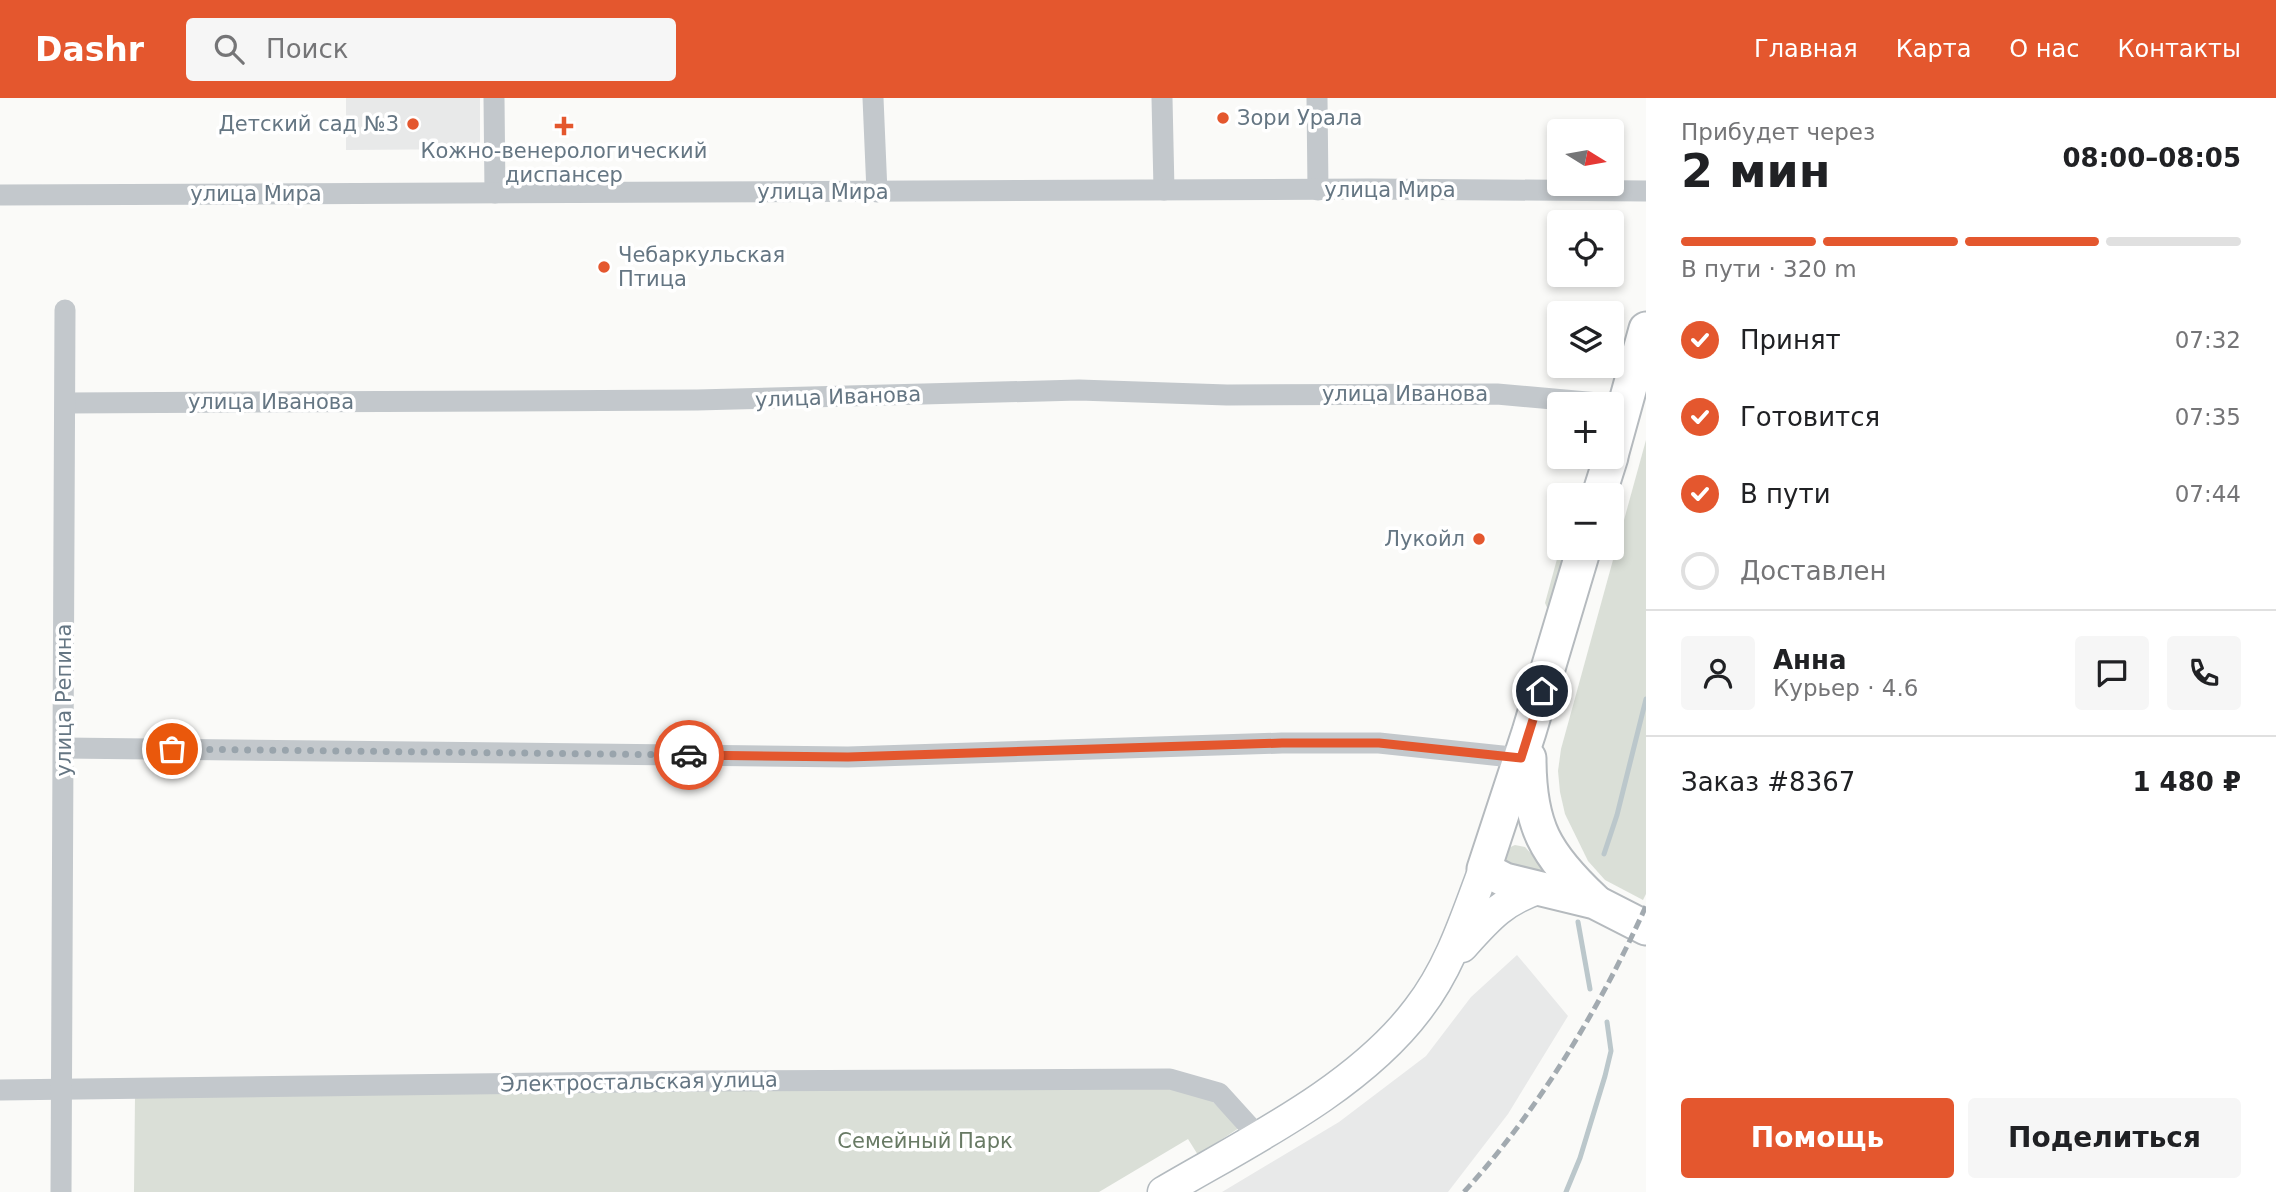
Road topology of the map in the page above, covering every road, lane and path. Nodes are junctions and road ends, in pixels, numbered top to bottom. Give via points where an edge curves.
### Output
1 (494, 98) edge
2 (873, 98) edge
3 (1162, 98) edge
4 (1317, 98) edge
5 (1164, 190) junction
6 (1318, 190) junction
7 (1646, 191) edge
8 (877, 192) junction
9 (495, 193) junction
10 (0, 195) edge
11 (65, 310) dead end
12 (1646, 330) edge
13 (1620, 392) edge
14 (1547, 399) edge
15 (66, 403) junction
16 (1580, 560) edge
17 (1525, 745) junction
18 (64, 748) junction
19 (1496, 835) junction
20 (1550, 854) junction
21 (1484, 869) junction
22 (1541, 888) junction
23 (1595, 902) junction
24 (1646, 929) edge
25 (1444, 968) junction
26 (61, 1089) junction
27 (0, 1090) edge
28 (1258, 1136) junction
29 (61, 1192) edge
30 (1163, 1192) edge

1 - 9 street
2 - 8 street
3 - 5 street
4 - 6 street
5 - 6 street, улица Мира
5 - 8 street, улица Мира
6 - 7 street, улица Мира
8 - 9 street, улица Мира
9 - 10 street, улица Мира
11 - 15 street, улица Репина
12 - 13 main road
14 - 15 street, улица Иванова via 1497,394 1227,395 1079,390 697,401
15 - 18 street, улица Репина
16 - 17 main road
17 - 18 street via 1282,743 848,757
17 - 19 main road
17 - 20 main road via 1531,805
18 - 26 street, улица Репина
19 - 20 main road via 1525,839
19 - 21 main road
20 - 23 main road
21 - 22 main road via 1505,880
21 - 25 main road
22 - 23 main road
22 - 25 main road via 1506,902 1489,916
23 - 24 main road
25 - 28 main road via 1419,1009 1388,1043 1332,1090
26 - 27 street, Электростальская улица
26 - 28 street, Электростальская улица via 1170,1079 1219,1093
26 - 29 street, улица Репина
28 - 30 main road

